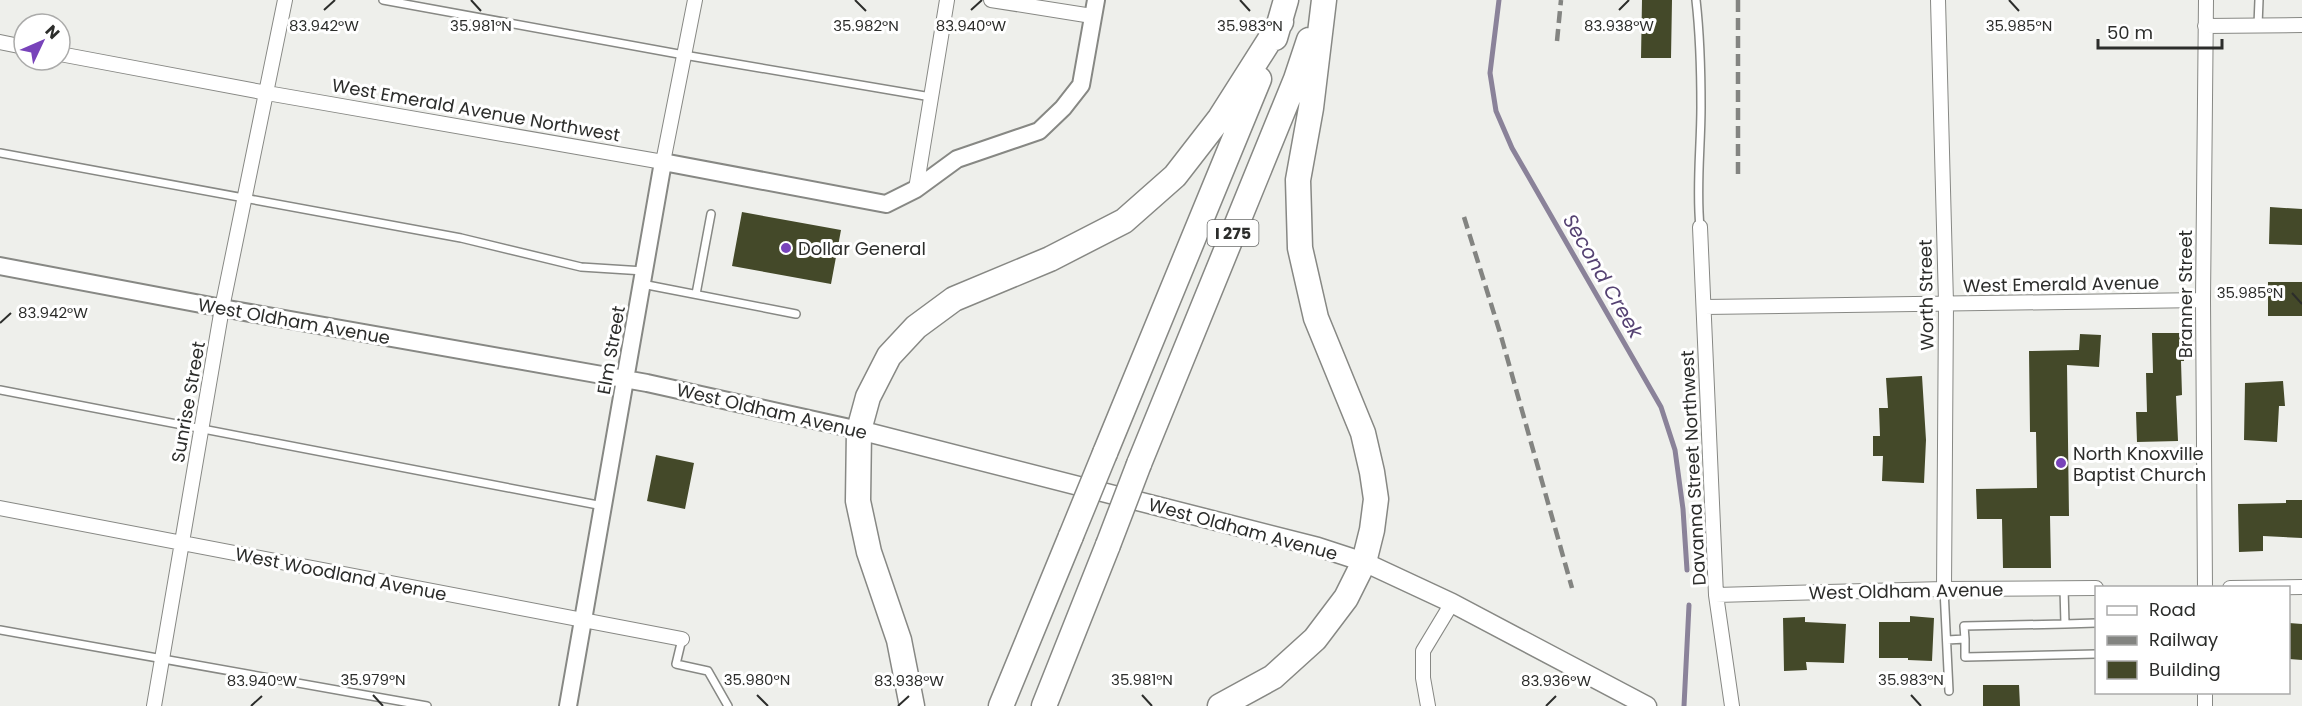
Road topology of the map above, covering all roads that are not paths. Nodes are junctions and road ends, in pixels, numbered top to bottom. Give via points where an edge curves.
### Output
1 (285, 0) edge
2 (383, 0) edge
3 (695, 0) edge
4 (947, 0) edge
5 (991, 0) edge
6 (1323, 0) edge
7 (1696, 0) edge
8 (1938, 0) edge
9 (2206, 0) edge
10 (2259, 0) edge
11 (1094, 8) edge
12 (1283, 11) edge
13 (2258, 25) junction
14 (2302, 25) edge
15 (2205, 26) junction
16 (684, 55) junction
17 (72, 56) edge
18 (267, 93) junction
19 (931, 97) junction
20 (0, 153) edge
21 (663, 162) junction
22 (916, 189) junction
23 (245, 199) junction
24 (711, 214) dead end
25 (1700, 227) joint
26 (0, 266) edge
27 (643, 277) junction
28 (696, 294) junction
29 (2203, 300) junction
30 (1946, 303) junction
31 (1704, 307) junction
32 (222, 308) junction
33 (796, 314) dead end
34 (626, 379) junction
35 (0, 390) edge
36 (202, 429) junction
37 (859, 430) junction
38 (603, 506) junction
39 (0, 508) edge
40 (182, 544) junction
41 (1364, 562) junction
42 (2205, 586) edge
43 (2064, 588) junction
44 (2095, 588) edge
45 (1944, 589) junction
46 (1716, 595) junction
47 (1452, 603) junction
48 (583, 620) junction
49 (2095, 623) edge
50 (2065, 624) junction
51 (0, 630) edge
52 (682, 639) joint
53 (1965, 639) junction
54 (1947, 640) junction
55 (2095, 654) edge
56 (162, 659) junction
57 (1949, 691) dead end
58 (154, 706) edge
59 (427, 706) edge
60 (568, 706) edge
61 (728, 706) edge
62 (912, 706) edge
63 (1001, 706) edge
64 (1044, 706) edge
65 (1220, 706) edge
66 (1428, 706) edge
67 (1647, 706) edge
68 (1732, 706) edge

1 - 18 street, Sunrise Street
2 - 16 lane
3 - 16 street, Elm Street
4 - 19 street
5 - 11 street
6 - 41 highway via 1299,180 1300,248 1316,318 1363,433 1372,472 1376,499
6 - 64 highway, I 275, bridge via 1296,79
7 - 25 lane via 1701,97
8 - 30 street, Worth Street
9 - 15 street, Branner Street
10 - 13 lane
11 - 22 street via 1081,85 1063,108 1039,131 957,159
12 - 37 highway via 1220,118 1175,176 1124,221 1050,259 954,299 916,327 889,356 868,397
12 - 63 highway, I 275, bridge
13 - 14 street
13 - 15 street
15 - 29 street, Branner Street
16 - 19 lane
16 - 21 street, Elm Street
17 - 18 street, West Emerald Avenue Northwest
18 - 21 street, West Emerald Avenue Northwest
18 - 23 street, Sunrise Street
19 - 22 street
20 - 23 lane
21 - 22 street, West Emerald Avenue Northwest via 886,204
21 - 27 street, Elm Street
23 - 27 lane via 461,238 581,267
23 - 32 street, Sunrise Street
24 - 28 lane
25 - 31 street, Davanna Street Northwest
26 - 32 street, West Oldham Avenue
27 - 28 lane
27 - 34 street, Elm Street
28 - 33 lane
29 - 30 street, West Emerald Avenue
29 - 42 street, Branner Street
30 - 31 street, West Emerald Avenue
30 - 45 street, Worth Street
31 - 46 street, Davanna Street Northwest
32 - 34 street, West Oldham Avenue
32 - 36 street, Sunrise Street
34 - 37 street, West Oldham Avenue
34 - 38 street, Elm Street
35 - 36 lane
36 - 38 lane
36 - 40 street, Sunrise Street
37 - 41 main road, West Oldham Avenue
37 - 62 highway via 858,501 869,552 898,640
38 - 48 street, Elm Street
39 - 40 street, West Woodland Avenue
40 - 48 street, West Woodland Avenue
40 - 56 street, Sunrise Street
41 - 47 main road, West Oldham Avenue
41 - 65 highway via 1346,598 1315,639 1273,677
43 - 44 street, West Oldham Avenue
43 - 45 street, West Oldham Avenue
43 - 50 lane
45 - 46 street, West Oldham Avenue
45 - 54 lane
46 - 68 street, Davanna Street Northwest
47 - 66 street via 1423,651 1422,678
47 - 67 main road, West Oldham Avenue
48 - 52 street, West Woodland Avenue
48 - 60 street, Elm Street
49 - 50 lane
50 - 53 lane via 1964,626
51 - 56 lane
52 - 61 lane via 676,664 708,671
53 - 54 lane
53 - 55 lane via 1965,657
54 - 57 lane
56 - 58 street, Sunrise Street
56 - 59 lane

